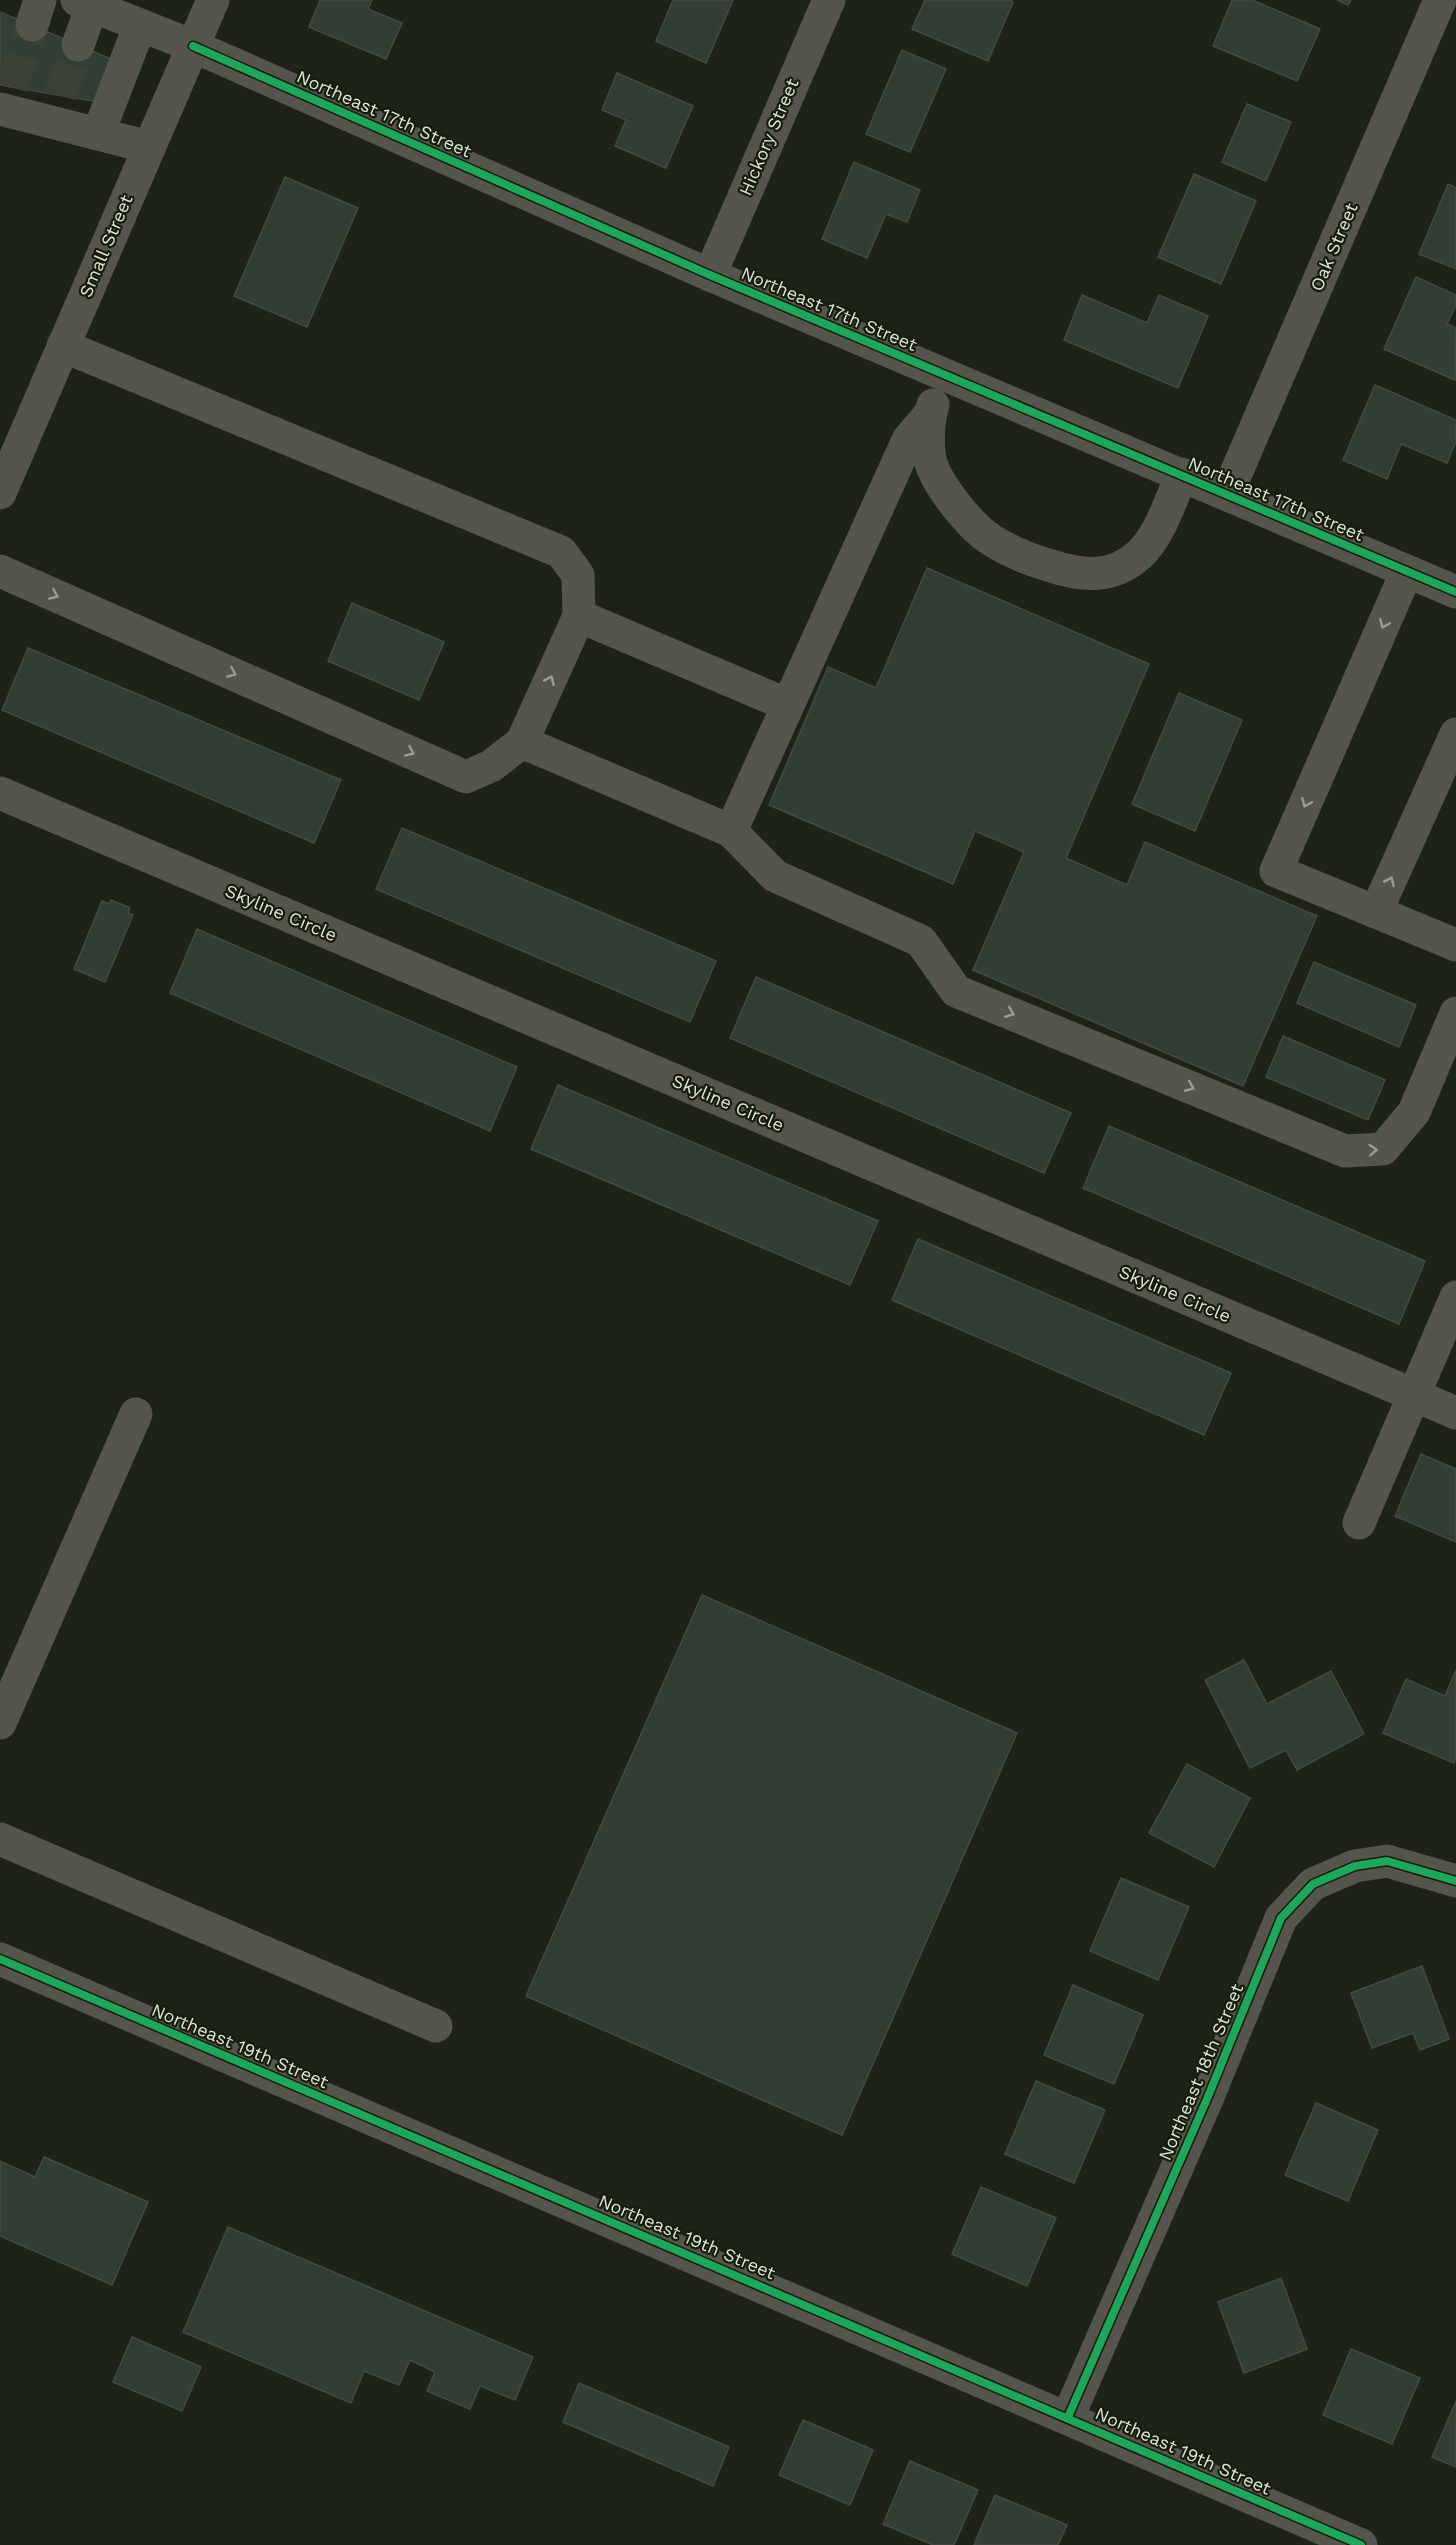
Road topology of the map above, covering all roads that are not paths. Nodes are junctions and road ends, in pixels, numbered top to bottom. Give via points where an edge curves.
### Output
1 (213, 0) edge
2 (829, 0) edge
3 (1440, 0) edge
4 (85, 3) edge
5 (140, 25) junction
6 (78, 45) tunnel mouth
7 (193, 46) junction
8 (6, 102) edge
9 (98, 134) junction
10 (149, 147) junction
11 (710, 275) junction
12 (63, 346) junction
13 (944, 374) junction
14 (930, 414) junction
15 (1182, 474) junction
16 (0, 493) edge
17 (1227, 494) junction
18 (0, 571) edge
19 (1407, 571) junction
20 (1456, 592) edge
21 (579, 616) junction
22 (788, 705) junction
23 (1456, 734) edge
24 (522, 742) junction
25 (0, 792) edge
26 (731, 831) junction
27 (1376, 912) junction
28 (1456, 945) edge
29 (1456, 1013) edge
30 (1456, 1297) edge
31 (1414, 1395) junction
32 (1456, 1413) edge
33 (136, 1414) dead end
34 (1359, 1523) dead end
35 (0, 1724) edge
36 (0, 1839) edge
37 (1456, 1881) edge
38 (0, 1959) edge
39 (436, 2026) dead end
40 (1068, 2417) junction
41 (1361, 2545) edge

1 - 7 street, Small Street
2 - 11 street, Hickory Street
3 - 17 street, Oak Street
4 - 5 street, Northeast 17th Street
4 - 6 street
5 - 7 street, Northeast 17th Street
5 - 9 street
7 - 10 street, Small Street
7 - 11 street, Northeast 17th Street
8 - 9 street via 56,109
9 - 10 street
10 - 12 street, Small Street
11 - 13 street, Northeast 17th Street
12 - 16 street, Small Street
12 - 21 street via 561,552 578,575
13 - 14 street
13 - 15 street, Northeast 17th Street
14 - 15 street via 930,460 962,514 989,539 1026,558 1077,574 1107,573 1138,556 1155,535
14 - 22 street via 908,440
15 - 17 street, Northeast 17th Street
17 - 19 street, Northeast 17th Street
18 -> 24 street via 466,777 491,766
19 - 20 street, Northeast 17th Street
19 -> 27 street via 1276,871
21 - 22 street
24 -> 21 street
22 - 26 street
27 -> 23 street
24 - 26 street
25 - 31 street, Skyline Circle
26 -> 29 street via 775,876 921,941 956,991 1345,1151 1383,1149 1414,1112
27 - 28 street
30 - 31 street
31 - 32 street, Skyline Circle
31 - 34 street
33 - 35 street
36 - 39 street
37 - 40 street, Northeast 18th Street via 1387,1861 1355,1866 1313,1884 1281,1918
38 - 40 street, Northeast 19th Street
40 - 41 street, Northeast 19th Street

